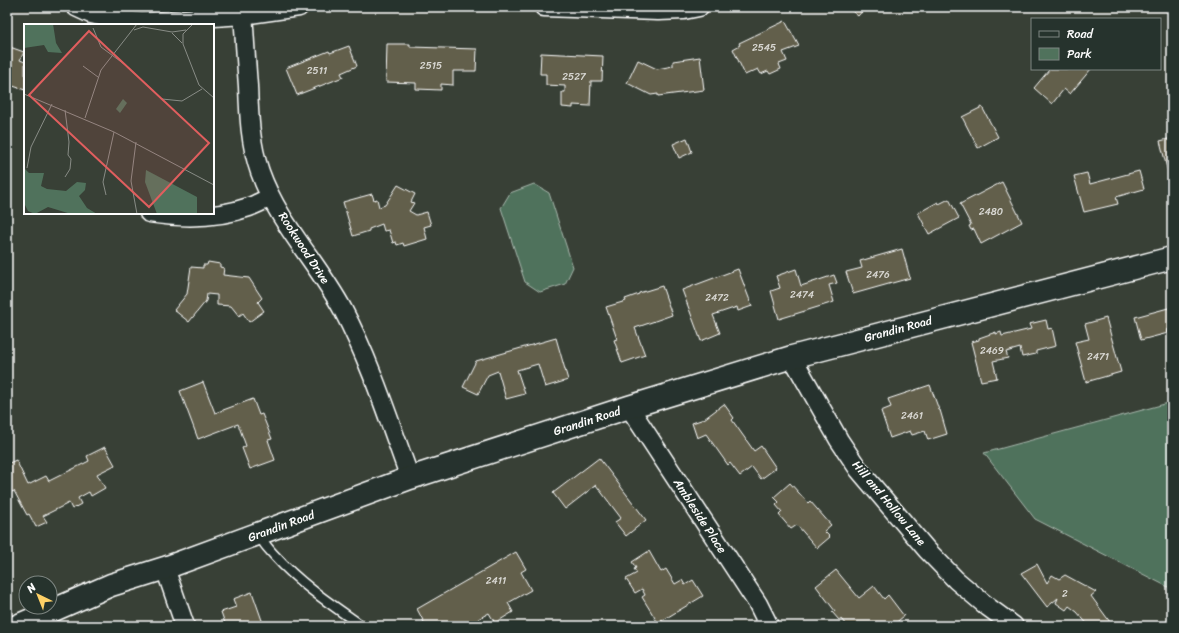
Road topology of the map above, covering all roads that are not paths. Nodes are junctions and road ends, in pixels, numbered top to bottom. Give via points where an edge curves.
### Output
1 (76, 7) edge
2 (298, 7) edge
3 (544, 7) edge
4 (699, 7) edge
5 (243, 11) edge
6 (271, 196) junction
7 (161, 214) edge
8 (1172, 258) edge
9 (792, 357) junction
10 (629, 407) junction
11 (410, 478) junction
12 (260, 534) junction
13 (165, 568) junction
14 (17, 626) edge
15 (185, 626) edge
16 (362, 626) edge
17 (769, 626) edge
18 (1014, 626) edge

1 - 5 street via 91,14 142,22
2 - 5 street
3 - 4 street via 658,11
5 - 6 street, Rookwood Drive via 253,149 260,173
6 - 7 street via 249,207 214,215
6 - 11 street, Rookwood Drive via 342,309 364,354
8 - 9 street, Grandin Road
9 - 10 street, Grandin Road
9 - 18 street, Hill and Hollow Lane via 859,470 956,580
10 - 11 street, Grandin Road
10 - 17 street, Ambleside Place via 758,604
11 - 12 street, Grandin Road
12 - 13 street, Grandin Road
12 - 16 lane via 262,541 289,571
13 - 14 street, Grandin Road via 111,585
13 - 15 street

